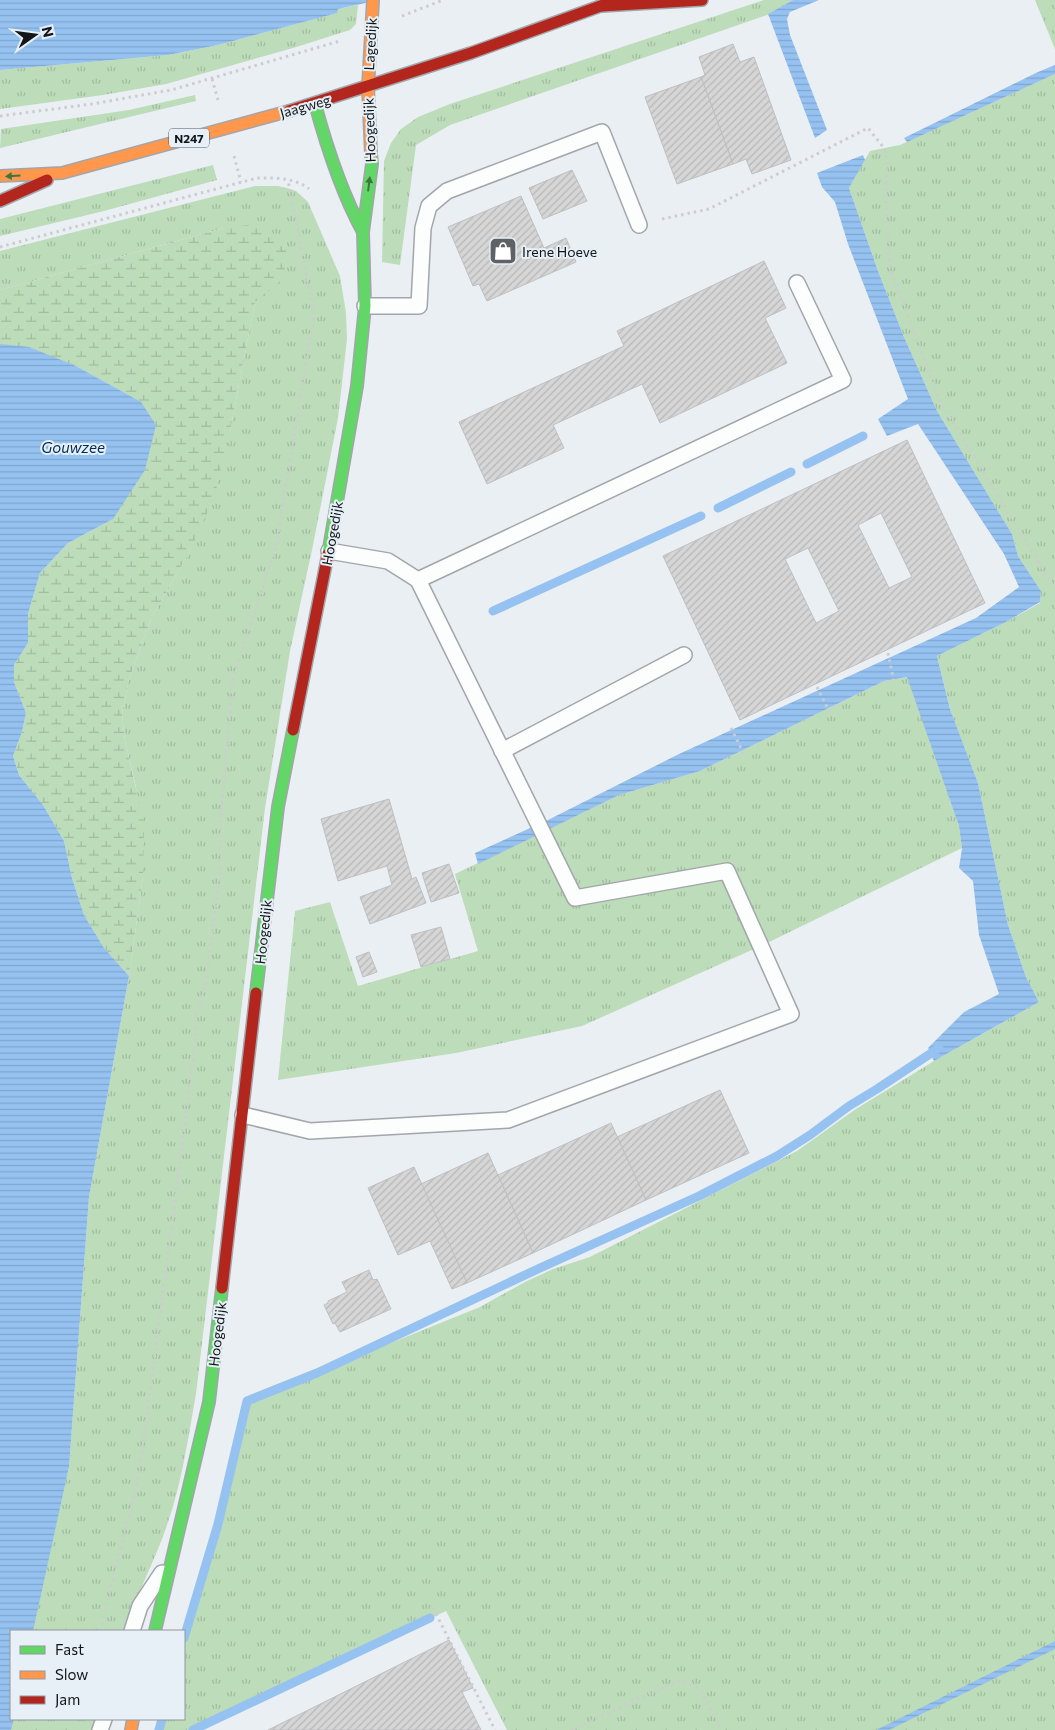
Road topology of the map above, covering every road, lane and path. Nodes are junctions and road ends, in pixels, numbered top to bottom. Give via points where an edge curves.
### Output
1 (373, 0) edge
2 (443, 0) edge
3 (617, 0) edge
4 (702, 0) edge
5 (606, 3) edge
6 (370, 23) junction
7 (368, 87) junction
8 (315, 104) junction
9 (0, 116) edge
10 (62, 173) junction
11 (0, 176) edge
12 (0, 201) edge
13 (639, 224) joint
14 (363, 232) junction
15 (0, 247) edge
16 (797, 283) dead end
17 (365, 306) junction
18 (329, 551) junction
19 (418, 580) junction
20 (1055, 589) edge
21 (888, 653) dead end
22 (684, 655) dead end
23 (894, 682) dead end
24 (817, 687) dead end
25 (831, 715) dead end
26 (731, 728) dead end
27 (502, 751) junction
28 (744, 756) dead end
29 (243, 1115) junction
30 (175, 1553) junction
31 (433, 1608) dead end
32 (100, 1630) edge
33 (132, 1630) edge
34 (155, 1630) edge
35 (494, 1730) edge
36 (572, 1730) edge
37 (722, 1730) edge

1 - 6 street, Lagedijk
2 - 6 path
3 - 5 street, Jaagweg / N247
4 - 5 street, N247
5 - 7 street, Jaagweg / N247 via 471,54
6 - 7 street, Lagedijk
6 - 9 path via 335,43 171,90
7 - 8 street, Jaagweg / N247
14 -> 7 street, Hoogedijk via 372,164
8 - 10 street, Jaagweg / N247
8 - 14 street, Hoogedijk via 350,210
10 -> 11 street, Jaagweg / N247
10 - 12 street, N247
13 - 17 lane via 602,132 447,191 429,206 423,228 419,306
13 - 20 path via 709,209 868,128 884,148 887,160 890,269 940,401
14 - 17 street, Hoogedijk
15 - 32 path via 257,178 282,178 288,180 314,316 276,546 233,678 219,836 220,875 204,992 196,1014 195,1046 140,1475
16 - 19 lane via 842,380
17 - 18 street, Hoogedijk via 357,386
18 - 19 lane via 388,561
18 - 29 street, Hoogedijk via 278,807
19 - 27 lane
21 - 23 path
22 - 27 lane
24 - 25 path
26 - 28 path
27 - 29 lane via 575,898 726,871 791,1014 508,1120 310,1130
29 - 30 street, Hoogedijk via 209,1402
30 - 33 lane via 140,1606
30 - 34 street, Hoogedijk
31 - 35 path
36 - 37 path via 679,1680 699,1688

